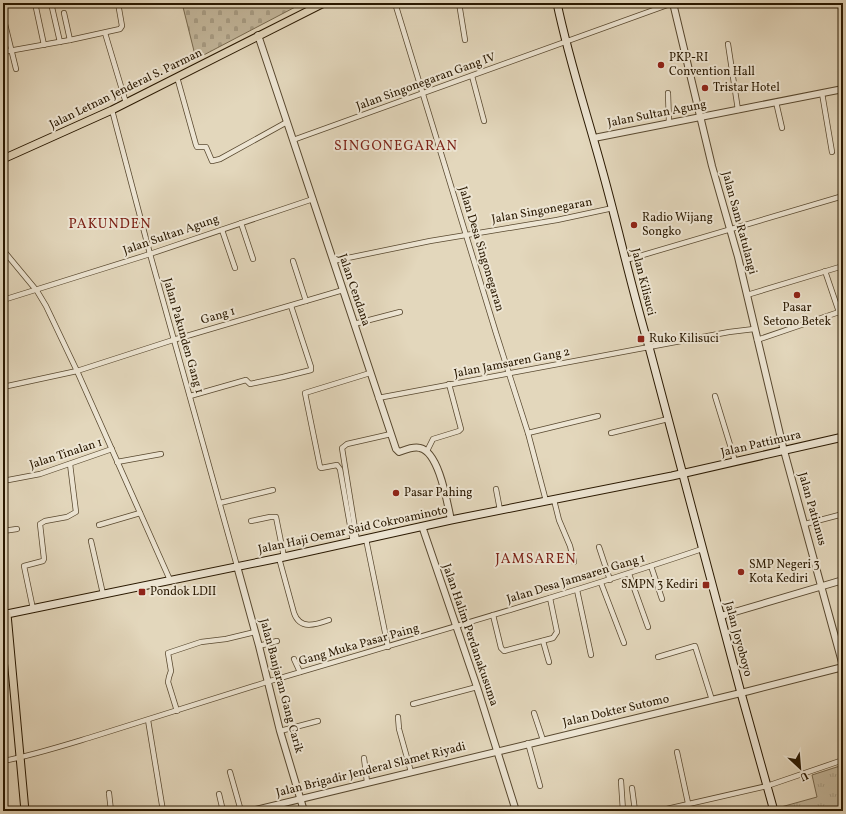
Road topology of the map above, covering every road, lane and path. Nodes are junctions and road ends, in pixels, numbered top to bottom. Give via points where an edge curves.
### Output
1 (34, 3) edge
2 (51, 3) edge
3 (118, 3) edge
4 (324, 3) edge
5 (395, 3) edge
6 (459, 3) edge
7 (557, 3) edge
8 (673, 3) edge
9 (64, 13) dead end
10 (3, 16) edge
11 (105, 33) junction
12 (258, 35) junction
13 (70, 40) junction
14 (466, 40) dead end
15 (60, 42) junction
16 (565, 42) junction
17 (728, 44) dead end
18 (44, 45) junction
19 (12, 50) junction
20 (3, 52) edge
21 (16, 69) dead end
22 (472, 76) junction
23 (177, 77) junction
24 (843, 89) edge
25 (422, 93) junction
26 (668, 93) dead end
27 (822, 93) junction
28 (776, 102) junction
29 (126, 103) junction
30 (112, 110) junction
31 (738, 110) junction
32 (701, 117) junction
33 (484, 121) dead end
34 (286, 122) junction
35 (669, 123) junction
36 (782, 128) dead end
37 (594, 138) junction
38 (293, 140) junction
39 (832, 152) dead end
40 (3, 159) edge
41 (843, 196) edge
42 (313, 199) junction
43 (613, 208) junction
44 (241, 223) junction
45 (731, 228) junction
46 (222, 230) junction
47 (466, 234) junction
48 (3, 250) edge
49 (150, 254) junction
50 (253, 259) dead end
51 (626, 260) junction
52 (333, 261) junction
53 (293, 262) dead end
54 (843, 266) edge
55 (235, 268) dead end
56 (825, 271) junction
57 (343, 290) junction
58 (37, 291) junction
59 (747, 295) junction
60 (3, 300) edge
61 (306, 301) junction
62 (292, 306) junction
63 (400, 312) dead end
64 (354, 324) junction
65 (754, 329) junction
66 (173, 340) junction
67 (757, 340) junction
68 (649, 347) junction
69 (77, 371) junction
70 (370, 373) junction
71 (508, 373) junction
72 (449, 384) junction
73 (3, 387) edge
74 (190, 396) junction
75 (715, 396) dead end
76 (378, 398) junction
77 (598, 416) dead end
78 (668, 419) junction
79 (528, 433) junction
80 (611, 433) dead end
81 (391, 434) junction
82 (842, 437) edge
83 (843, 444) edge
84 (112, 449) junction
85 (784, 450) junction
86 (427, 451) junction
87 (160, 454) dead end
88 (735, 461) junction
89 (117, 462) junction
90 (70, 464) junction
91 (683, 473) junction
92 (3, 481) edge
93 (496, 489) dead end
94 (273, 490) dead end
95 (554, 500) junction
96 (546, 501) junction
97 (220, 503) junction
98 (500, 510) junction
99 (140, 513) junction
100 (843, 514) edge
101 (451, 520) junction
102 (251, 521) dead end
103 (805, 524) junction
104 (99, 525) dead end
105 (422, 526) junction
106 (17, 529) dead end
107 (3, 531) edge
108 (366, 539) junction
109 (92, 541) dead end
110 (355, 541) junction
111 (599, 547) dead end
112 (702, 549) junction
113 (282, 557) junction
114 (574, 562) dead end
115 (237, 566) junction
116 (651, 566) junction
117 (629, 574) junction
118 (170, 580) junction
119 (610, 580) junction
120 (843, 580) edge
121 (601, 583) junction
122 (822, 586) junction
123 (577, 590) junction
124 (103, 594) junction
125 (550, 598) junction
126 (662, 598) dead end
127 (30, 609) junction
128 (5, 614) edge
129 (493, 615) junction
130 (721, 616) junction
131 (329, 620) dead end
132 (456, 627) junction
133 (648, 627) dead end
134 (255, 632) junction
135 (277, 641) dead end
136 (543, 641) junction
137 (624, 643) dead end
138 (259, 646) junction
139 (388, 647) junction
140 (591, 655) dead end
141 (658, 657) dead end
142 (294, 659) dead end
143 (549, 662) dead end
144 (843, 667) edge
145 (300, 672) junction
146 (268, 682) junction
147 (477, 687) junction
148 (741, 693) junction
149 (712, 700) junction
150 (413, 704) dead end
151 (177, 711) junction
152 (534, 713) dead end
153 (398, 717) dead end
154 (148, 720) junction
155 (318, 721) dead end
156 (280, 730) junction
157 (543, 740) junction
158 (528, 743) junction
159 (497, 751) junction
160 (677, 752) dead end
161 (20, 758) junction
162 (364, 758) dead end
163 (843, 760) edge
164 (3, 761) edge
165 (230, 772) dead end
166 (411, 772) junction
167 (621, 781) dead end
168 (367, 782) junction
169 (540, 786) dead end
170 (767, 786) junction
171 (632, 788) dead end
172 (109, 793) dead end
173 (219, 794) dead end
174 (301, 799) junction
175 (688, 803) junction
176 (25, 811) edge
177 (111, 811) edge
178 (163, 811) edge
179 (223, 811) edge
180 (241, 811) edge
181 (251, 811) edge
182 (304, 811) edge
183 (516, 811) edge
184 (623, 811) edge
185 (635, 811) edge
186 (658, 811) edge
187 (774, 811) edge

1 - 18 street
2 - 15 street
3 - 11 street via 121,28
4 - 12 main road, Jalan Letnan Jenderal S. Parman
5 - 25 street, Jalan Desa Singonegaran
6 - 14 street
7 - 16 main road, Jalan Kilisuci
8 - 16 street, Jalan Singonegaran Gang IV
8 - 32 street, Jalan Sam Ratulangi
9 - 13 street
10 - 19 street
11 - 13 street
11 - 29 street
12 - 23 main road, Jalan Letnan Jenderal S. Parman
12 - 34 street, Jalan Cendana
13 - 15 street
15 - 18 street
16 - 22 street, Jalan Singonegaran Gang IV
16 - 37 main road, Jalan Kilisuci
17 - 31 street
18 - 19 street
19 - 20 street
19 - 21 street
22 - 25 street, Jalan Singonegaran Gang IV
22 - 33 street
23 - 29 main road, Jalan Letnan Jenderal S. Parman
23 - 34 street via 196,145 206,147 212,161
24 - 27 street, Jalan Sultan Agung
25 - 38 street, Jalan Singonegaran Gang IV
25 - 47 street, Jalan Desa Singonegaran
26 - 35 street
27 - 28 street, Jalan Sultan Agung
27 - 39 street
28 - 31 street, Jalan Sultan Agung
28 - 36 street
29 - 30 main road, Jalan Letnan Jenderal S. Parman
30 - 40 main road, Jalan Letnan Jenderal S. Parman
30 - 49 street, Jalan Pakunden Gang 1
31 - 32 street, Jalan Sultan Agung
32 - 35 street, Jalan Sultan Agung
32 - 45 street, Jalan Sam Ratulangi via 712,166
34 - 38 street, Jalan Cendana
35 - 37 street, Jalan Sultan Agung
37 - 43 main road, Jalan Kilisuci
38 - 42 street, Jalan Cendana
41 - 45 street
42 - 44 street, Jalan Sultan Agung
42 - 52 street, Jalan Cendana
43 - 47 street, Jalan Singonegaran via 552,221
43 - 51 main road, Jalan Kilisuci
44 - 46 street, Jalan Sultan Agung
44 - 50 street
45 - 51 street
45 - 59 street, Jalan Sam Ratulangi
46 - 49 street, Jalan Sultan Agung
46 - 55 street
47 - 52 street, Jalan Singonegaran
47 - 71 street, Jalan Desa Singonegaran
48 - 58 street
49 - 58 street, Jalan Sultan Agung
49 - 66 street, Jalan Pakunden Gang 1
51 - 68 main road, Jalan Kilisuci
52 - 57 street, Jalan Cendana
53 - 61 street
54 - 56 street
56 - 59 street
56 - 67 street via 839,312
57 - 61 street, Gang 1
57 - 64 street, Jalan Cendana
58 - 60 street, Jalan Sultan Agung
58 - 69 street
59 - 65 street, Jalan Sam Ratulangi
61 - 62 street, Gang 1
62 - 66 street, Gang 1
62 - 74 street via 310,370 250,384 246,380
63 - 64 street
64 - 70 street, Jalan Cendana
65 - 67 street, Jalan Sam Ratulangi
65 - 68 street, Jalan Jamsaren Gang 2
66 - 69 street, Gang 1
66 - 74 street, Jalan Pakunden Gang 1
67 - 85 street, Jalan Sam Ratulangi
68 - 71 street, Jalan Jamsaren Gang 2
68 - 78 main road, Jalan Kilisuci
69 - 73 street, Gang 1
69 - 84 street
70 - 76 street, Jalan Cendana
70 - 110 street via 305,393 320,468 337,465 340,469
71 - 72 street, Jalan Jamsaren Gang 2
71 - 79 street, Jalan Desa Singonegaran
72 - 76 street, Jalan Jamsaren Gang 2
72 - 86 street via 461,429 433,438
74 - 97 street, Jalan Pakunden Gang 1
75 - 88 street
76 - 81 street, Jalan Cendana
77 - 79 street
78 - 80 street
78 - 91 main road, Jalan Kilisuci
79 - 96 street, Jalan Desa Singonegaran
81 - 86 street, Jalan Cendana via 399,452 417,447
81 - 110 street via 347,444 342,448
82 - 83 street
82 - 85 main road, Jalan Pattimura
84 - 89 street
84 - 90 street, Jalan Tinalan 1
85 - 88 main road, Jalan Pattimura
85 - 103 street, Jalan Patiunus
86 - 101 street via 437,465
87 - 89 street
88 - 91 main road, Jalan Pattimura
89 - 99 street
90 - 92 street, Jalan Tinalan 1 via 40,474
90 - 127 street via 76,512 40,524 44,559 24,566
91 - 95 main road, Jalan Haji Oemar Said Cokroaminoto
91 - 112 main road, Jalan Joyoboyo
93 - 98 street
94 - 97 street
95 - 96 main road, Jalan Haji Oemar Said Cokroaminoto
95 - 114 street
96 - 98 main road, Jalan Haji Oemar Said Cokroaminoto
97 - 115 street, Jalan Pakunden Gang 1
98 - 101 main road, Jalan Haji Oemar Said Cokroaminoto
99 - 104 street
99 - 118 street
100 - 103 street
101 - 105 main road, Jalan Haji Oemar Said Cokroaminoto
102 - 113 street via 276,517
103 - 122 street, Jalan Patiunus
105 - 108 main road, Jalan Haji Oemar Said Cokroaminoto
105 - 132 street, Jalan Halim Perdanakusuma
106 - 107 street
108 - 110 main road, Jalan Haji Oemar Said Cokroaminoto
108 - 139 street
109 - 124 street
110 - 113 main road, Jalan Haji Oemar Said Cokroaminoto
111 - 119 street
112 - 116 street, Jalan Desa Jamsaren Gang 1
112 - 130 main road, Jalan Joyoboyo
113 - 115 main road, Jalan Haji Oemar Said Cokroaminoto
113 - 131 street via 297,620 312,625
115 - 118 main road, Jalan Haji Oemar Said Cokroaminoto
115 - 134 street, Jalan Banjaran Gang Carik
116 - 117 street, Jalan Desa Jamsaren Gang 1
116 - 126 street
117 - 119 street, Jalan Desa Jamsaren Gang 1
117 - 133 street
118 - 124 main road, Jalan Haji Oemar Said Cokroaminoto
119 - 121 street, Jalan Desa Jamsaren Gang 1
120 - 122 street
121 - 123 street, Jalan Desa Jamsaren Gang 1
121 - 137 street
122 - 130 street
122 - 144 street, Jalan Patiunus
123 - 125 street, Jalan Desa Jamsaren Gang 1
123 - 140 street
124 - 127 main road, Jalan Haji Oemar Said Cokroaminoto
125 - 129 street, Jalan Desa Jamsaren Gang 1
125 - 136 street via 557,632 553,638
127 - 128 main road, Jalan Haji Oemar Said Cokroaminoto
128 - 161 main road
129 - 132 street, Jalan Desa Jamsaren Gang 1
129 - 136 street via 502,651
130 - 148 main road, Jalan Joyoboyo
132 - 139 street, Gang Muka Pasar Paing
132 - 147 street, Jalan Halim Perdanakusuma
134 - 138 street, Jalan Banjaran Gang Carik
134 - 151 street via 201,642 168,653 171,671 168,682
135 - 138 street
136 - 143 street
138 - 146 street, Jalan Banjaran Gang Carik
139 - 145 street, Gang Muka Pasar Paing
141 - 149 street via 695,646
142 - 145 street
144 - 148 street, Jalan Dokter Sutomo
145 - 146 street, Gang Muka Pasar Paing
146 - 151 street, Gang Muka Pasar Paing
146 - 156 street, Jalan Banjaran Gang Carik
147 - 150 street
147 - 159 street, Jalan Halim Perdanakusuma
148 - 149 street, Jalan Dokter Sutomo
148 - 170 main road, Jalan Joyoboyo
149 - 157 street, Jalan Dokter Sutomo
151 - 154 street, Gang Muka Pasar Paing
152 - 157 street
153 - 166 street
154 - 161 street, Gang Muka Pasar Paing
154 - 178 street
155 - 156 street
156 - 174 street, Jalan Banjaran Gang Carik
157 - 158 street, Jalan Dokter Sutomo
158 - 159 street, Jalan Dokter Sutomo
158 - 169 street
159 - 166 street, Jalan Brigadir Jenderal Slamet Riyadi
159 - 183 street, Jalan Halim Perdanakusuma
160 - 175 street
161 - 164 street, Gang Muka Pasar Paing
161 - 176 main road
162 - 168 street
163 - 170 street
165 - 180 street
166 - 168 street, Jalan Brigadir Jenderal Slamet Riyadi
167 - 184 street
168 - 174 street, Jalan Brigadir Jenderal Slamet Riyadi
170 - 175 street
170 - 187 main road, Jalan Joyoboyo
171 - 185 street
172 - 177 street
173 - 179 street
174 - 181 street, Jalan Brigadir Jenderal Slamet Riyadi
174 - 182 street, Jalan Banjaran Gang Carik
175 - 186 street

